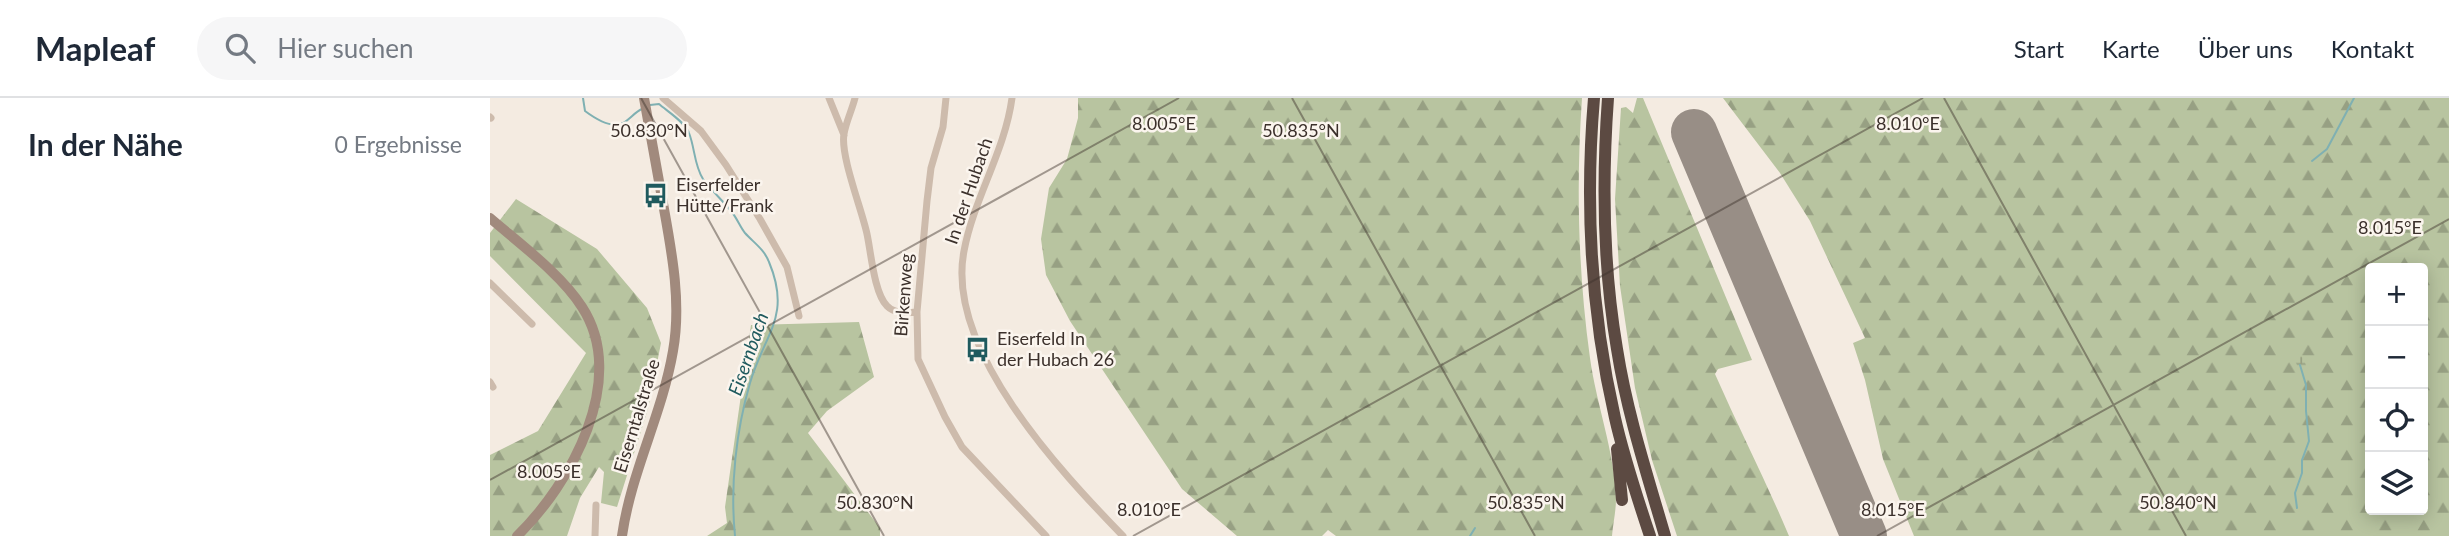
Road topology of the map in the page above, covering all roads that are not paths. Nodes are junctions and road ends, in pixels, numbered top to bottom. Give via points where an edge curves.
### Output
1 (663, 98) edge
2 (829, 98) edge
3 (855, 98) edge
4 (946, 98) edge
5 (1012, 98) edge
6 (1594, 98) edge
7 (1608, 98) edge
8 (645, 104) edge
9 (844, 135) junction
10 (490, 218) edge
11 (490, 283) edge
12 (917, 312) junction
13 (799, 316) dead end
14 (532, 324) dead end
15 (1615, 418) junction
16 (1622, 500) dead end
17 (597, 505) dead end
18 (517, 536) edge
19 (594, 536) edge
20 (622, 536) edge
21 (1046, 536) edge
22 (1123, 536) edge
23 (1650, 536) edge
24 (1665, 536) edge

1 - 13 street via 701,131 760,219 787,267
2 - 9 street
3 - 9 street
4 - 12 street, Birkenweg via 931,168
5 - 22 street, In der Hubach via 1006,132 981,192 964,251 965,310 981,348 1040,445
6 - 15 highway via 1592,261
7 - 24 highway via 1606,259 1617,349 1642,462
8 - 20 main road, Eiserntalstraße via 670,242 676,321 668,376 634,480
9 - 12 street via 880,295 896,312
10 - 18 main road via 578,301 594,334 600,363 598,393 578,450 555,489
11 - 14 street
12 - 21 street, Birkenweg via 918,359 962,447
15 - 16 highway
15 - 23 highway
17 - 19 street

